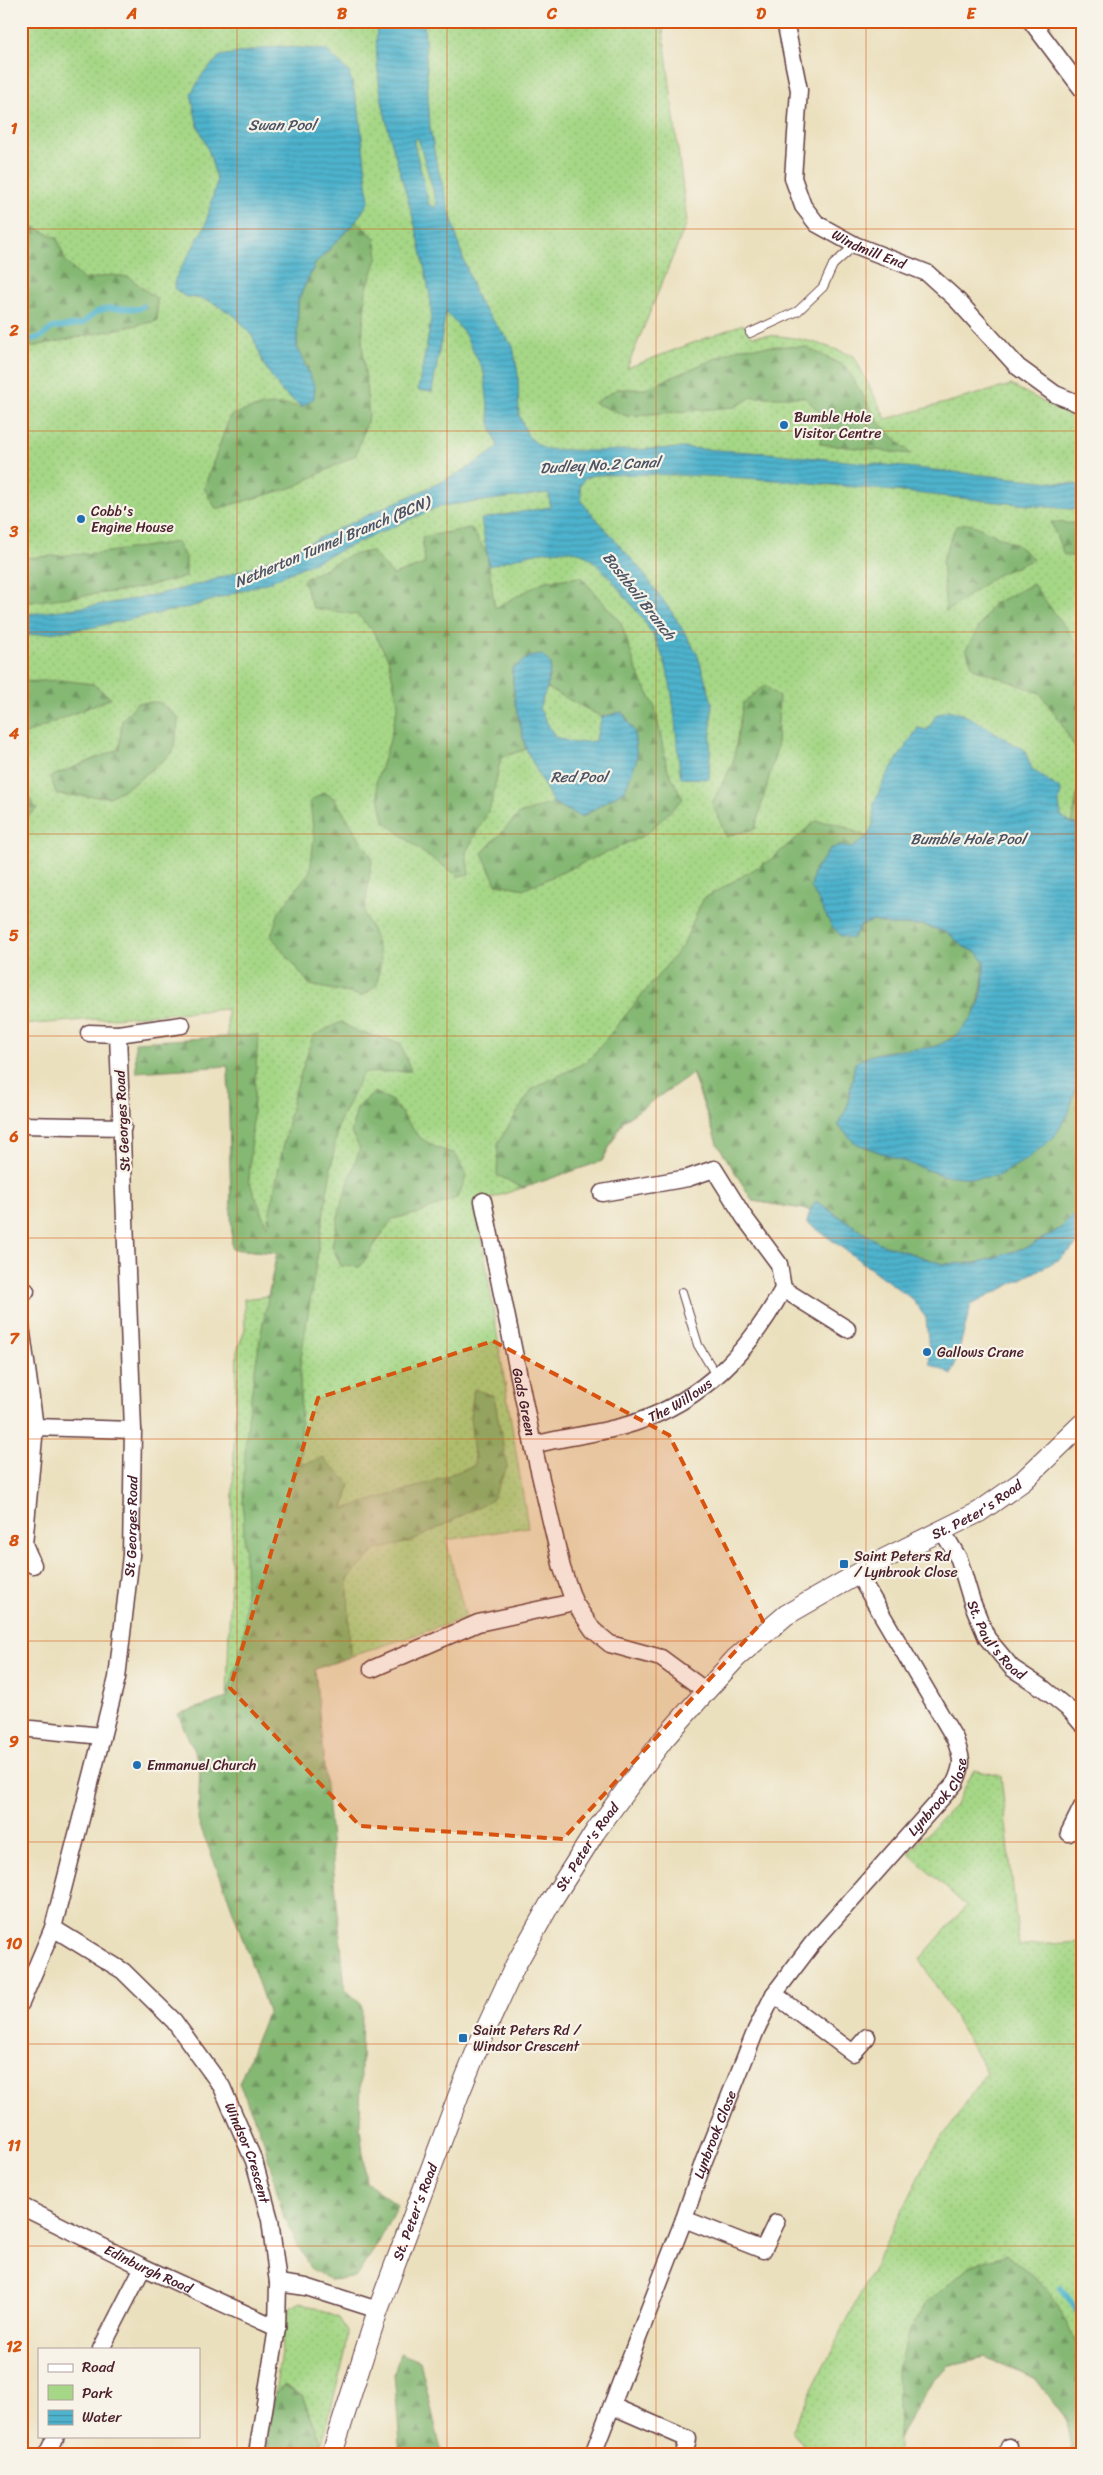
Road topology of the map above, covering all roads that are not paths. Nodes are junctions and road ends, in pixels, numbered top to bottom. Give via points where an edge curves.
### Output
1 (785, 21) edge
2 (1031, 21) edge
3 (1082, 89) edge
4 (854, 245) junction
5 (750, 333) dead end
6 (1082, 405) edge
7 (182, 1025) dead end
8 (89, 1033) dead end
9 (118, 1034) junction
10 (21, 1125) edge
11 (123, 1127) junction
12 (602, 1192) dead end
13 (483, 1201) dead end
14 (783, 1289) junction
15 (682, 1292) dead end
16 (21, 1326) edge
17 (847, 1329) dead end
18 (716, 1375) junction
19 (1082, 1424) edge
20 (35, 1427) junction
21 (133, 1430) junction
22 (533, 1445) junction
23 (943, 1532) junction
24 (23, 1544) edge
25 (33, 1565) dead end
26 (858, 1574) junction
27 (574, 1602) junction
28 (372, 1669) dead end
29 (706, 1691) junction
30 (1082, 1724) edge
31 (21, 1728) edge
32 (102, 1736) junction
33 (1082, 1807) edge
34 (1068, 1833) dead end
35 (53, 1928) junction
36 (774, 1994) junction
37 (21, 2003) edge
38 (868, 2037) dead end
39 (21, 2206) edge
40 (684, 2220) junction
41 (776, 2223) dead end
42 (143, 2267) junction
43 (278, 2283) junction
44 (378, 2310) junction
45 (277, 2328) junction
46 (102, 2348) edge
47 (612, 2406) junction
48 (55, 2438) edge
49 (47, 2454) edge
50 (256, 2454) edge
51 (332, 2454) edge
52 (593, 2454) edge
53 (684, 2454) edge

1 - 4 street, Windmill End via 799,90 793,178 803,206 817,224
2 - 3 street
4 - 5 lane via 833,265 823,286 798,311
4 - 6 street, Windmill End via 927,274 957,300 1018,367 1055,394
7 - 9 street
8 - 9 street
9 - 11 street, St Georges Road
10 - 11 street
11 - 21 street, St Georges Road
12 - 14 street via 688,1178 714,1169 779,1264
13 - 22 street, Gads Green
14 - 17 street
14 - 18 street, The Willows via 755,1336
15 - 18 lane via 698,1344
16 - 20 street
18 - 22 street, The Willows via 696,1393 662,1412 633,1423
19 - 23 street, St. Peter's Road via 1023,1481 980,1512
20 - 21 street
20 - 24 street
21 - 32 street, St Georges Road via 131,1555 117,1678
22 - 27 street, Gads Green via 562,1568
23 - 26 street, St. Peter's Road
23 - 30 street, St. Paul's Road via 959,1559 987,1638 1012,1668 1044,1688
24 - 25 street
26 - 29 street, St. Peter's Road via 786,1615 736,1658
26 - 36 street, Lynbrook Close via 955,1738 962,1761 954,1783 812,1944
27 - 28 street via 478,1623
27 - 29 street, Gads Green via 592,1630 610,1644 661,1658
29 - 44 street, St. Peter's Road via 663,1740 595,1832 515,1966 459,2094
31 - 32 street
32 - 35 street, St Georges Road
33 - 34 street
35 - 37 street, St Georges Road
35 - 43 street, Windsor Crescent via 123,1971 174,2021 222,2087 254,2161 270,2220
36 - 38 street via 853,2053
36 - 40 street, Lynbrook Close via 706,2154
39 - 42 street, Edinburgh Road
40 - 41 street via 763,2250
40 - 47 street, Lynbrook Close
42 - 45 street, Edinburgh Road
42 - 46 street
43 - 44 street via 306,2287
43 - 45 street, Windsor Crescent
44 - 51 street, St. Peter's Road
45 - 50 street, Windsor Crescent
47 - 52 street, Lynbrook Close
47 - 53 street via 688,2438
48 - 49 street

